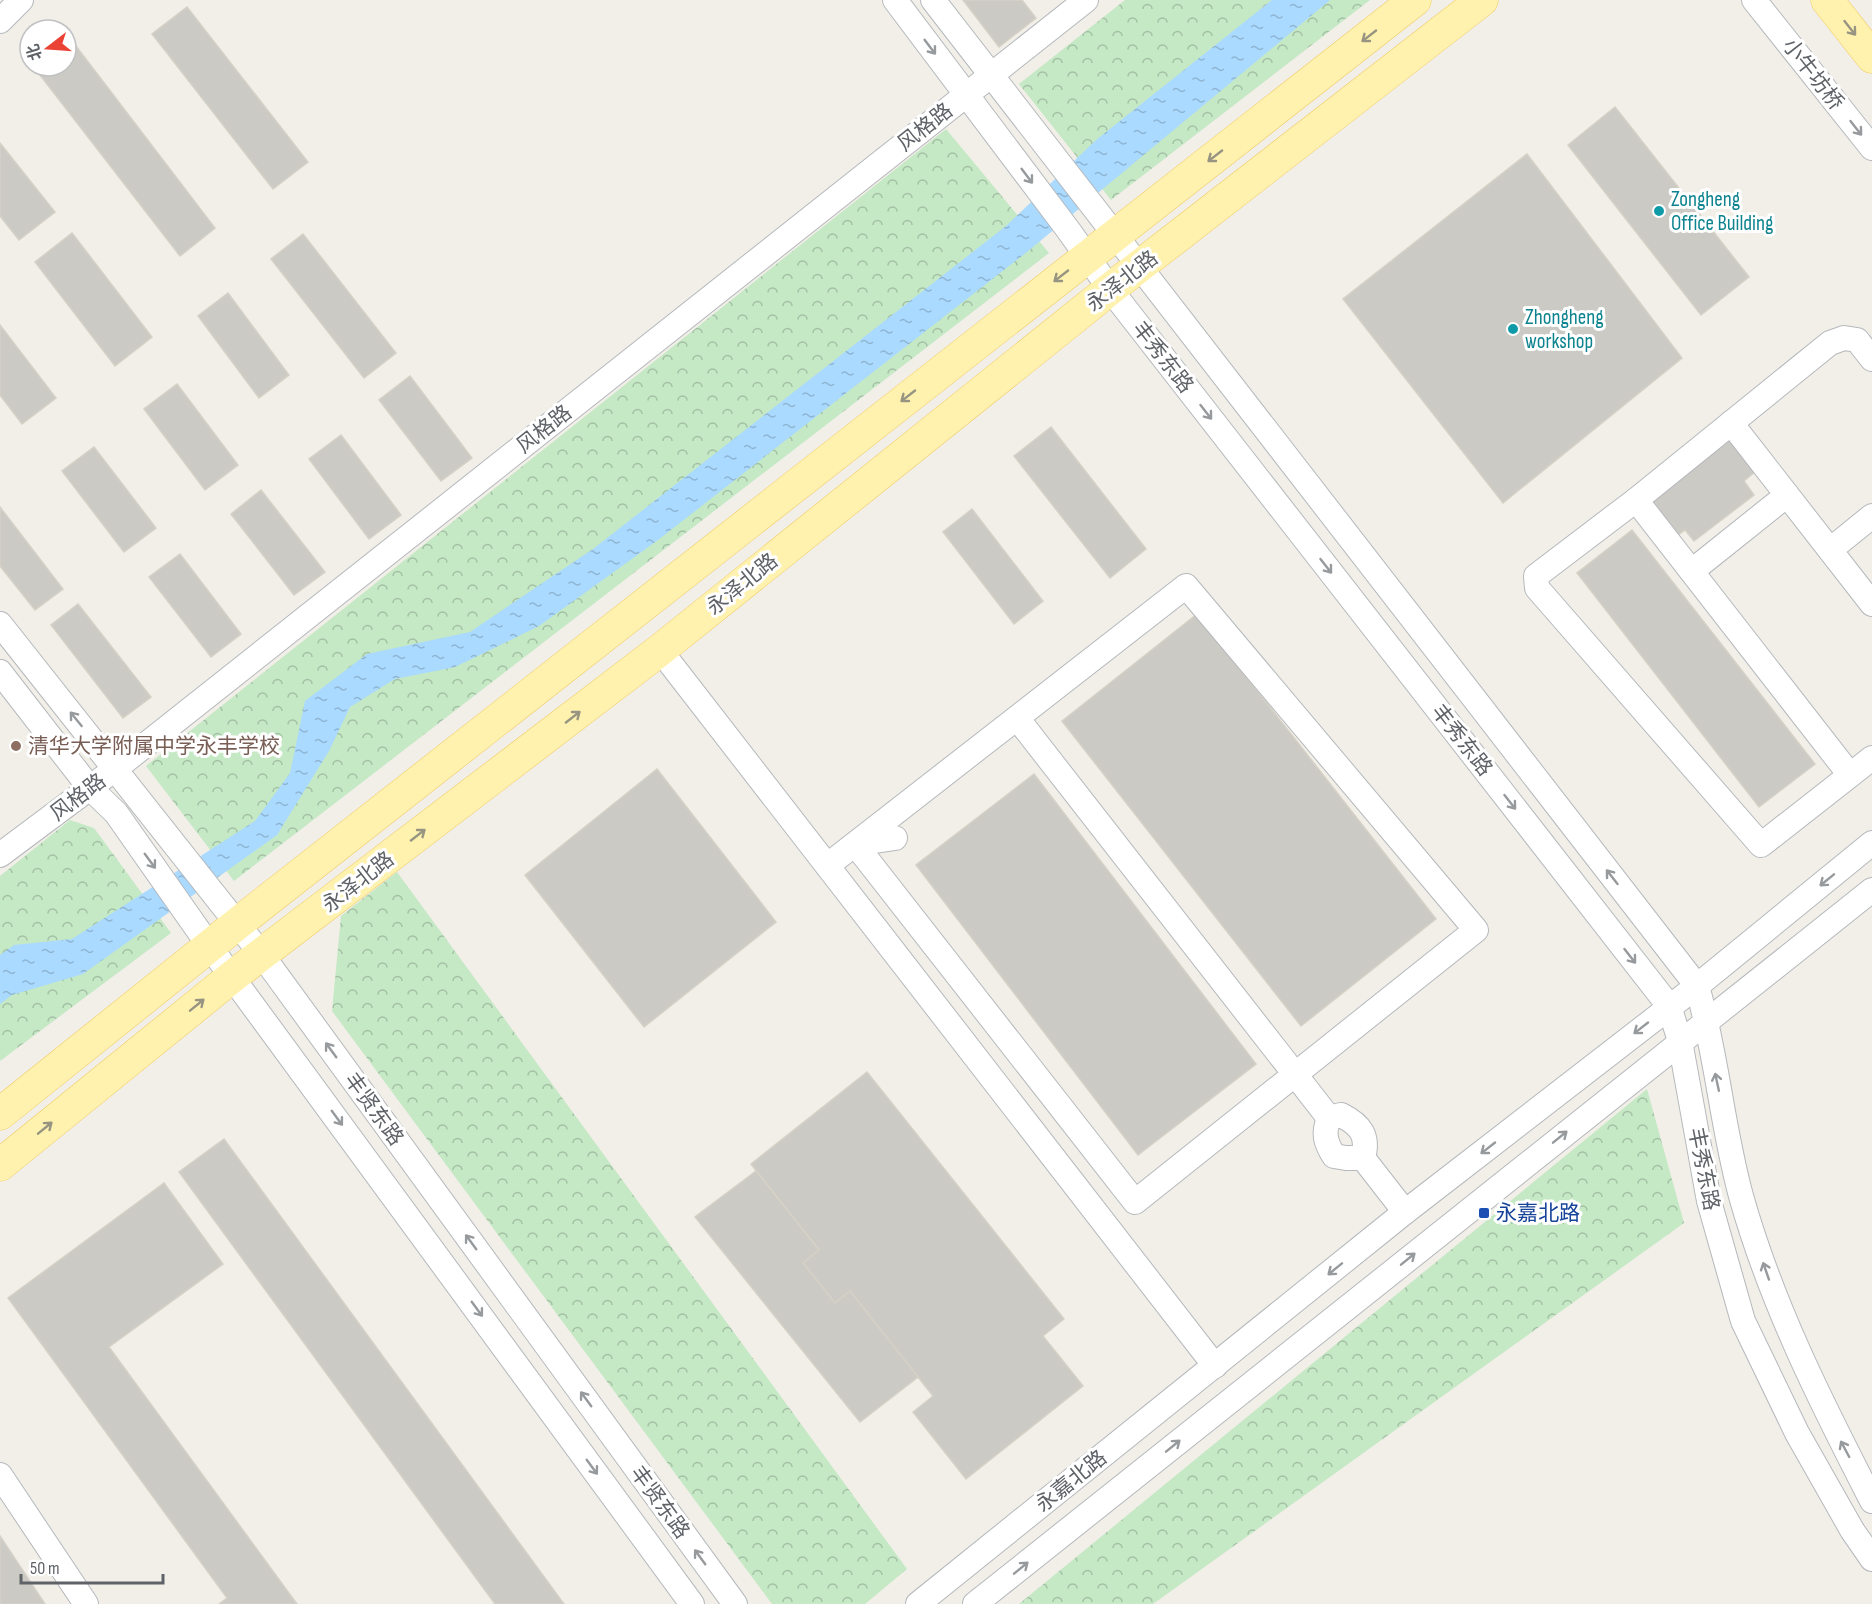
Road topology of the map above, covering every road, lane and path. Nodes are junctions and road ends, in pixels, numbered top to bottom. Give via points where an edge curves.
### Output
1 (21, 0) edge
2 (895, 0) edge
3 (933, 0) edge
4 (1086, 0) edge
5 (1415, 0) edge
6 (1482, 0) edge
7 (1754, 0) edge
8 (1827, 0) edge
9 (0, 21) edge
10 (1872, 57) edge
11 (990, 74) junction
12 (966, 94) junction
13 (1872, 148) edge
14 (1105, 223) junction
15 (1078, 244) junction
16 (1139, 268) junction
17 (1110, 290) junction
18 (1872, 359) edge
19 (1731, 423) junction
20 (1787, 495) junction
21 (1636, 500) junction
22 (1872, 516) edge
23 (1830, 550) junction
24 (1692, 571) junction
25 (1872, 604) edge
26 (0, 624) edge
27 (660, 650) junction
28 (0, 672) edge
29 (1017, 718) junction
30 (1872, 758) edge
31 (115, 769) junction
32 (1850, 775) junction
33 (89, 787) junction
34 (895, 838) dead end
35 (1872, 843) edge
36 (855, 844) junction
37 (0, 855) edge
38 (828, 865) junction
39 (1872, 890) edge
40 (237, 924) junction
41 (210, 947) junction
42 (262, 955) junction
43 (233, 976) junction
44 (1697, 986) junction
45 (1669, 1006) junction
46 (1707, 1020) junction
47 (1680, 1041) junction
48 (1294, 1076) junction
49 (0, 1114) edge
50 (0, 1165) edge
51 (1405, 1212) junction
52 (1215, 1366) junction
53 (0, 1476) edge
54 (1872, 1501) edge
55 (1872, 1559) edge
56 (86, 1604) edge
57 (693, 1604) edge
58 (735, 1604) edge
59 (918, 1604) edge
60 (975, 1604) edge

1 - 9 street
2 -> 12 street, 丰秀东路
3 - 11 street, 丰秀东路
4 - 11 street, 风格路
5 -> 14 main road, 永泽北路
6 - 16 main road, 永泽北路
7 -> 13 street, 小牛坊桥
8 -> 10 main road
11 - 12 street, 风格路
11 - 14 street, 丰秀东路
12 -> 15 street, 丰秀东路
12 - 31 street, 风格路
14 - 15 main road, 永泽北路
14 - 16 street, 丰秀东路
15 - 17 street, 丰秀东路
15 -> 40 main road, 永泽北路
16 - 17 main road, 永泽北路
44 -> 16 street, 丰秀东路
17 - 27 main road, 永泽北路
17 -> 45 street, 丰秀东路
18 - 19 street via 1857,340 1844,338 1830,343
19 - 20 street
19 - 21 street
20 - 23 street
20 - 24 street
21 - 24 street
21 - 32 street via 1536,576 1537,588 1761,845
22 - 23 street
23 - 25 street
24 - 32 street
31 -> 26 street, 丰贤东路
27 - 38 street
42 -> 27 main road, 永泽北路
28 - 33 street, 丰贤东路
29 - 36 street
29 - 48 street
29 - 48 street via 1186,586 1476,930
30 - 32 street
31 - 33 street, 风格路
31 - 40 street, 丰贤东路
33 - 37 street, 风格路
33 -> 41 street, 丰贤东路 via 116,813
34 - 36 street
35 -> 44 street, 永嘉北路
36 - 38 street
36 - 48 street via 1135,1202
38 - 52 street
39 - 46 street, 永嘉北路
40 - 41 main road, 永泽北路
40 - 42 street, 丰贤东路
41 - 43 street, 丰贤东路
41 - 49 main road, 永泽北路
42 - 43 main road, 永泽北路
58 -> 42 street, 丰贤东路
50 -> 43 main road, 永泽北路
43 -> 57 street, 丰贤东路
44 - 45 street, 永嘉北路
44 - 46 street, 丰秀东路
45 - 47 street, 丰秀东路
45 -> 51 street, 永嘉北路
46 - 47 street, 永嘉北路
54 -> 46 street, 丰秀东路 via 1827,1415 1779,1309 1741,1195
47 - 55 street, 丰秀东路 via 1709,1201 1743,1321 1797,1432
60 -> 47 street, 永嘉北路
48 - 51 street via 1329,1118 1341,1115 1355,1122 1366,1145 1363,1158
51 -> 52 street, 永嘉北路
52 - 59 street, 永嘉北路
53 - 56 street

